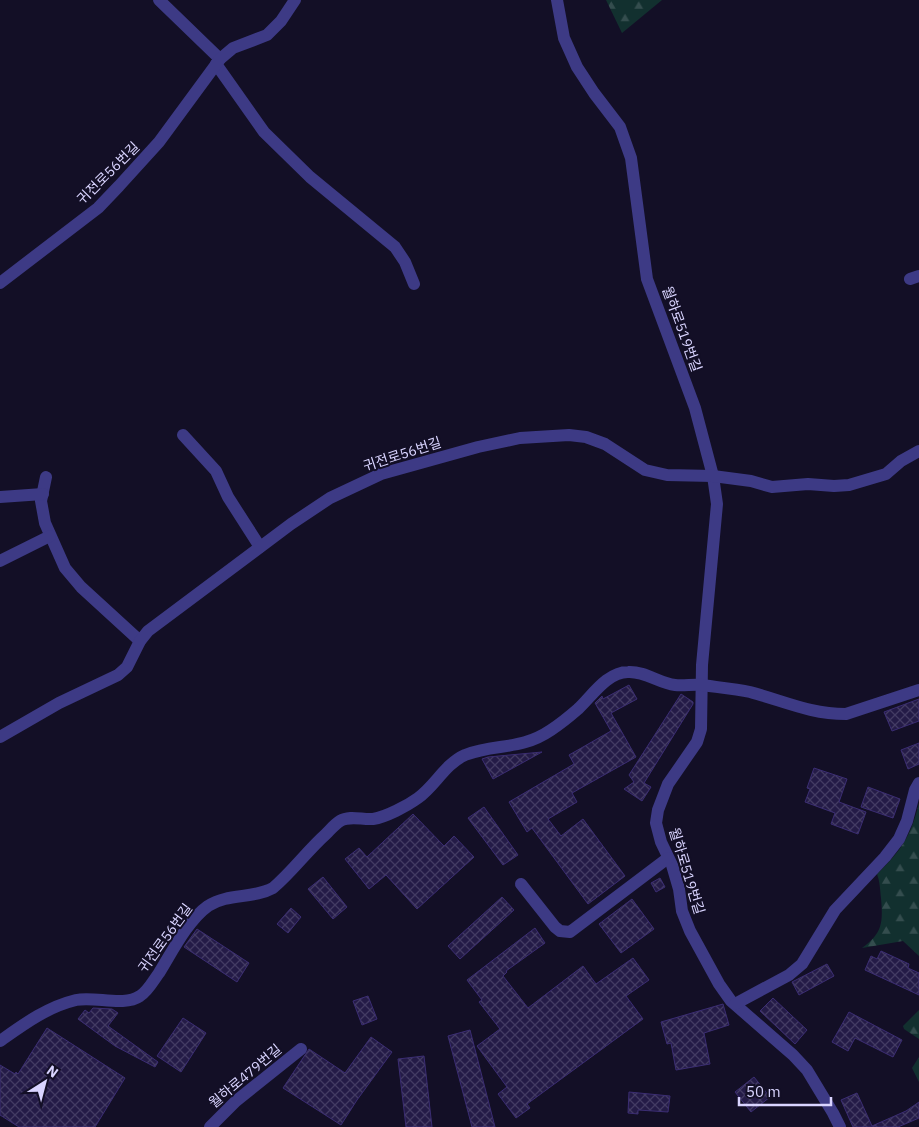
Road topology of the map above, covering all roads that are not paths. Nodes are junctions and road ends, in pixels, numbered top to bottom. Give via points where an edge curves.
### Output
1 (159, 0) edge
2 (294, 0) edge
3 (557, 0) edge
4 (218, 62) junction
5 (0, 283) edge
6 (414, 284) dead end
7 (183, 435) dead end
8 (919, 451) edge
9 (713, 476) junction
10 (46, 477) dead end
11 (42, 494) junction
12 (0, 497) edge
13 (50, 536) junction
14 (260, 547) junction
15 (0, 561) edge
16 (140, 641) junction
17 (701, 685) junction
18 (919, 690) edge
19 (0, 737) edge
20 (919, 783) edge
21 (668, 858) junction
22 (521, 884) dead end
23 (735, 1004) junction
24 (0, 1041) edge
25 (301, 1049) dead end
26 (210, 1127) edge
27 (840, 1127) edge

1 - 4 lane
2 - 4 lane, 귀전로56번길 via 281,21 267,35 233,48
3 - 9 lane, 월하로519번길 via 564,38 577,66 620,127 626,142 648,279 695,408
4 - 5 lane, 귀전로56번길 via 160,142 98,208
4 - 6 lane via 264,132 310,177 395,247
7 - 14 lane via 216,471 228,497
8 - 9 lane, 귀전로56번길 via 886,474 849,485 772,487
9 - 14 lane, 귀전로56번길 via 667,475 645,470 605,444 586,437 520,438 381,474 330,498
9 - 17 lane, 월하로519번길 via 716,523
10 - 11 lane
11 - 12 lane
11 - 13 lane
13 - 15 lane
13 - 16 lane via 65,568 81,587
14 - 16 lane, 귀전로56번길 via 148,631
16 - 19 lane, 귀전로56번길 via 127,667 118,674
17 - 18 lane via 749,692 796,707 834,714 846,714
17 - 21 lane, 월하로519번길 via 701,729 668,784 658,810 656,823
17 - 24 lane, 귀전로56번길 via 660,681 643,673 618,673 578,709 533,741 465,756 450,766 418,798 384,816 350,818 339,822 267,892 231,897 207,907 190,925 140,996 131,1000 94,998 60,1005 37,1015
20 - 23 lane via 899,839 835,910 802,964 789,975
21 - 22 lane via 570,932 555,927
21 - 23 lane, 월하로519번길 via 690,931 719,984
23 - 27 lane, 월하로519번길 via 807,1070
25 - 26 lane, 월하로479번길 via 236,1101

